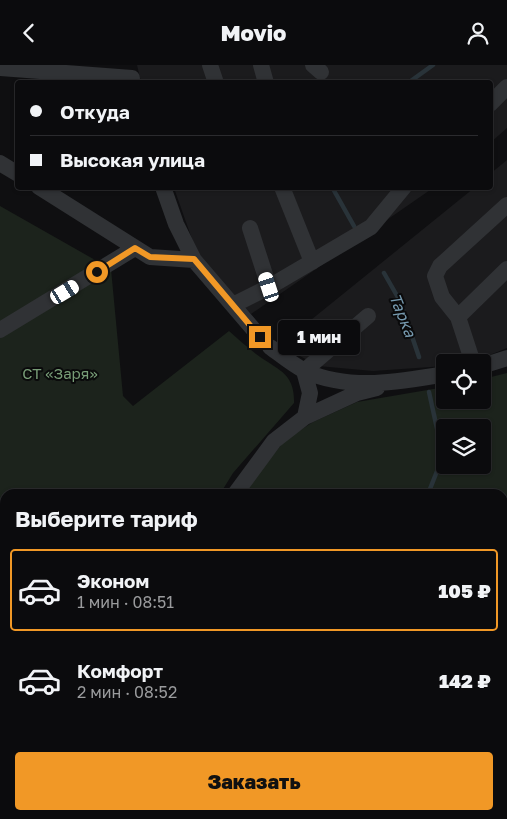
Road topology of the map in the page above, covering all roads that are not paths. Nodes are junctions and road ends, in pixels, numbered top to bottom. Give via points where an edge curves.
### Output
1 (210, 65) edge
2 (261, 65) edge
3 (0, 68) edge
4 (131, 75) edge
5 (215, 80) edge
6 (265, 80) edge
7 (507, 87) edge
8 (493, 101) edge
9 (0, 163) edge
10 (15, 171) edge
11 (44, 190) edge
12 (164, 190) edge
13 (283, 190) edge
14 (402, 190) edge
15 (507, 205) edge
16 (250, 228) dead end
17 (135, 248) junction
18 (194, 259) junction
19 (312, 261) junction
20 (507, 269) edge
21 (269, 287) junction
22 (233, 305) junction
23 (368, 315) dead end
24 (458, 317) junction
25 (0, 330) edge
26 (470, 354) edge
27 (507, 358) edge
28 (491, 363) edge
29 (304, 371) junction
30 (436, 376) edge
31 (399, 383) junction
32 (305, 417) junction
33 (239, 489) edge

1 - 5 street
2 - 6 street
3 - 4 street
7 - 8 street
9 - 10 street
11 - 17 street
12 - 18 street via 176,224
13 - 19 street
14 - 19 street via 371,227
15 - 24 street via 440,266 435,276 442,297
16 - 21 street
17 - 18 street via 150,257
17 - 25 street
18 - 22 street
19 - 21 street
20 - 24 street
21 - 22 street
22 - 29 street via 265,342
23 - 29 street
24 - 26 street
27 - 28 street
29 - 31 street via 329,379
29 - 32 street via 310,393
30 - 31 street
31 - 32 street via 357,393
32 - 33 street via 274,441

